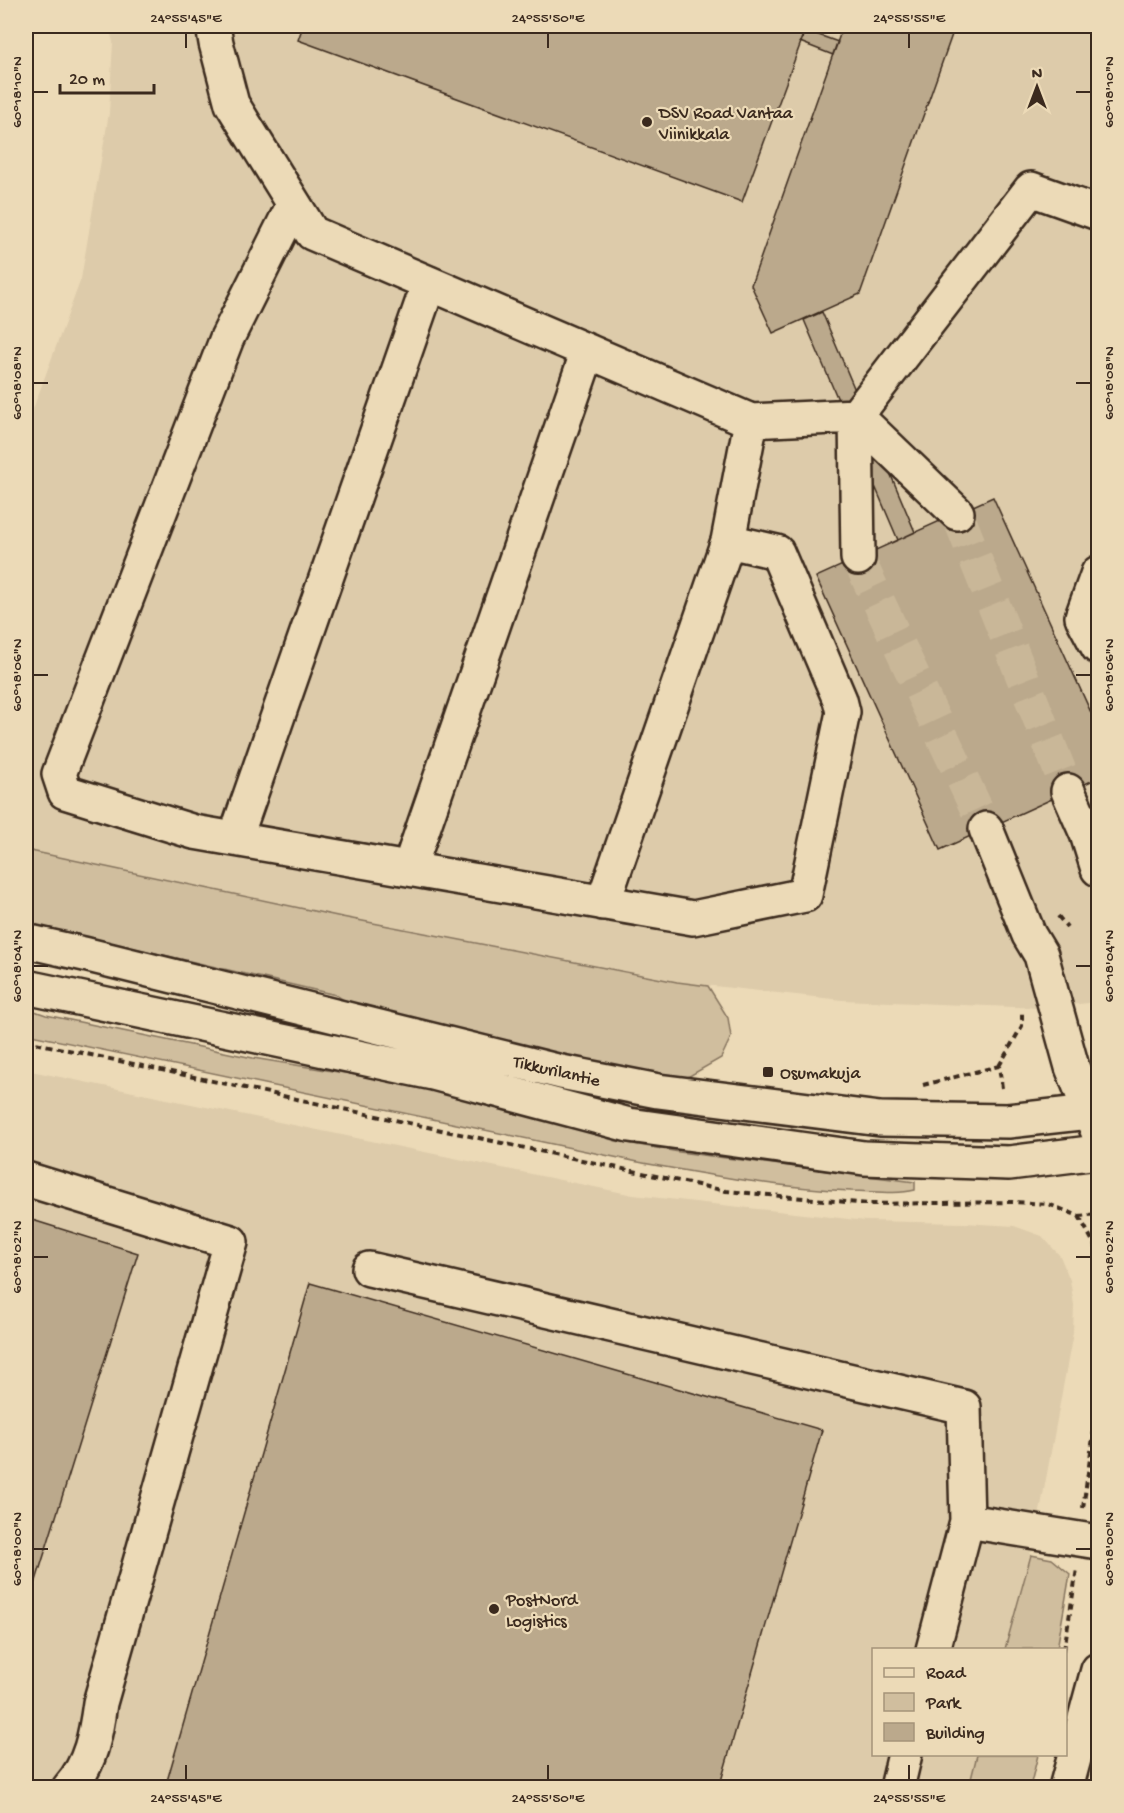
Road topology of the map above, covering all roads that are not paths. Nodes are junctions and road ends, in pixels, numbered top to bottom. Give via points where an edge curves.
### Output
1 (213, 26) edge
2 (294, 204) junction
3 (1098, 213) edge
4 (429, 283) junction
5 (588, 351) junction
6 (856, 416) junction
7 (751, 421) junction
8 (957, 513) tunnel mouth
9 (728, 541) junction
10 (858, 558) tunnel mouth
11 (1098, 573) edge
12 (1098, 647) edge
13 (1068, 791) tunnel mouth
14 (986, 829) tunnel mouth
15 (235, 839) junction
16 (409, 869) junction
17 (1098, 870) edge
18 (603, 903) junction
19 (26, 941) edge
20 (26, 987) edge
21 (1096, 1119) edge
22 (1098, 1152) edge
23 (26, 1179) edge
24 (369, 1269) dead end
25 (968, 1521) junction
26 (1098, 1542) edge
27 (934, 1648) edge
28 (1098, 1670) edge
29 (905, 1756) edge
30 (69, 1788) edge
31 (897, 1788) edge
32 (1066, 1788) edge

1 - 2 main road via 231,104
2 - 4 main road via 312,233
2 - 15 main road via 227,338 59,774 65,792 194,832
3 - 6 main road via 1031,189
4 - 5 main road
4 - 15 main road
5 - 7 main road
5 - 16 main road
6 - 7 main road
6 - 8 main road
6 - 10 main road
7 - 9 main road
9 - 18 main road
9 - 18 main road via 777,552 843,712 805,895 693,918
11 - 12 main road via 1082,617
13 - 17 main road via 1088,834
14 - 21 main road via 1041,955 1072,1067
15 - 16 main road
16 - 18 main road
19 - 21 main road, Tikkurilantie via 561,1072 658,1092 880,1119
20 - 22 main road, Tikkurilantie via 433,1073 628,1125 864,1158 1009,1163
23 - 30 main road via 231,1242 100,1703 95,1739 78,1778
24 - 25 main road via 964,1407
25 - 26 main road
25 - 27 main road
28 - 32 main road
29 - 31 main road

